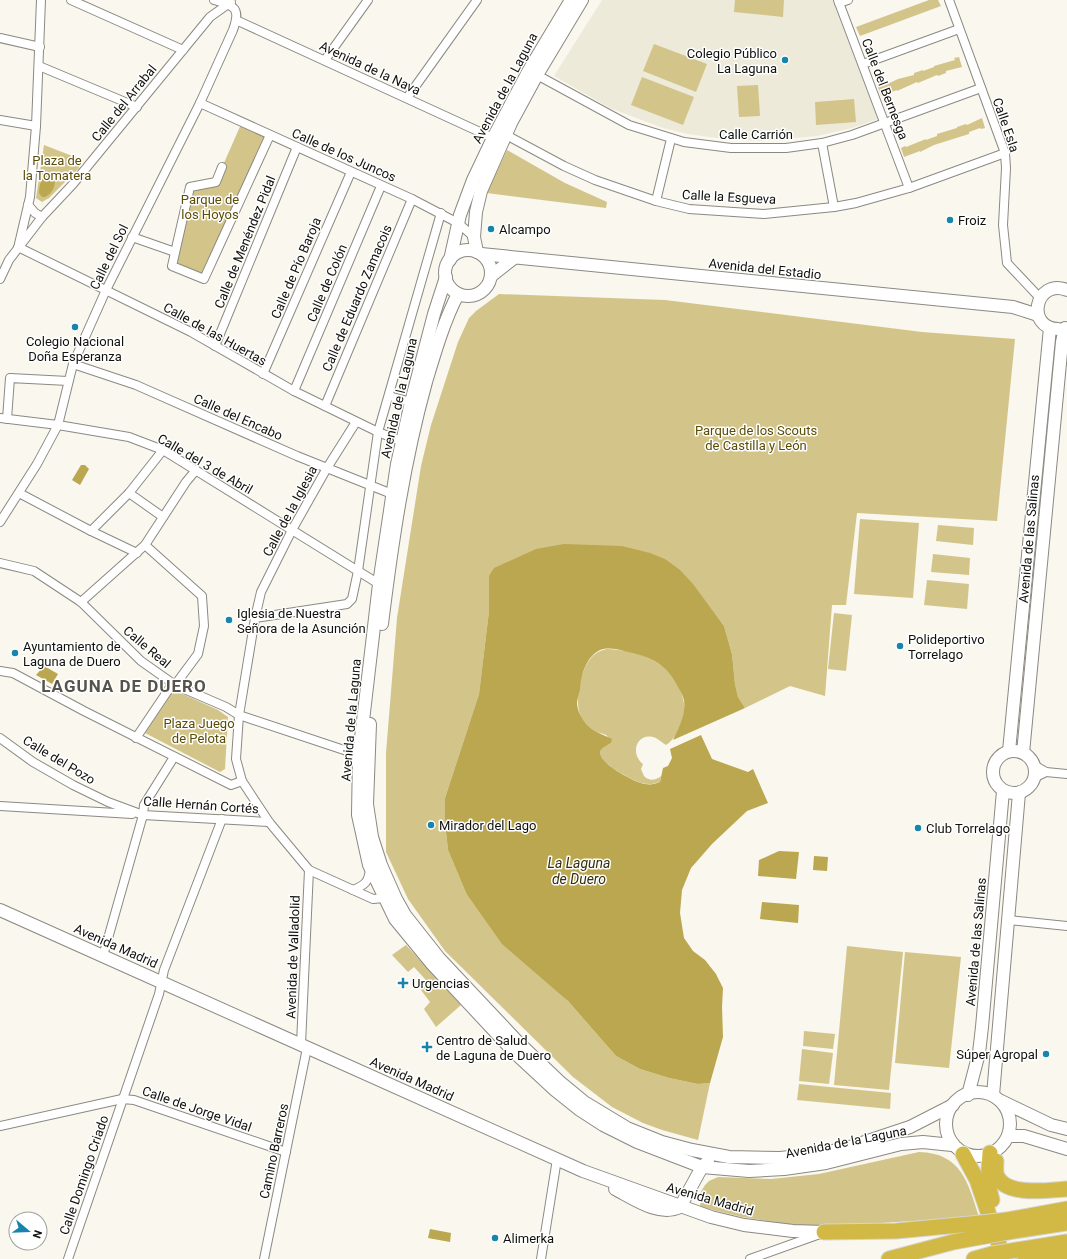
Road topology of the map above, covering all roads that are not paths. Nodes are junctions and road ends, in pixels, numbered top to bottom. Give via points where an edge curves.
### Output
1 (41, 0) edge
2 (71, 0) edge
3 (214, 0) edge
4 (368, 0) edge
5 (477, 0) edge
6 (571, 0) edge
7 (582, 0) edge
8 (848, 0) edge
9 (949, 0) edge
10 (231, 2) edge
11 (838, 2) edge
12 (236, 20) junction
13 (960, 30) junction
14 (0, 38) edge
15 (40, 47) junction
16 (183, 50) junction
17 (324, 60) junction
18 (863, 64) junction
19 (39, 66) junction
20 (538, 75) junction
21 (981, 88) junction
22 (407, 98) junction
23 (200, 103) junction
24 (137, 107) junction
25 (1, 123) edge
26 (886, 124) junction
27 (36, 126) junction
28 (506, 134) junction
29 (270, 135) junction
30 (493, 138) junction
31 (671, 139) junction
32 (822, 143) junction
33 (297, 147) junction
34 (1005, 152) junction
35 (222, 167) dead end
36 (351, 172) junction
37 (381, 186) junction
38 (910, 188) junction
39 (412, 199) junction
40 (656, 201) junction
41 (28, 205) junction
42 (834, 207) junction
43 (441, 213) junction
44 (42, 217) junction
45 (458, 223) junction
46 (132, 237) junction
47 (474, 237) junction
48 (18, 247) junction
49 (175, 252) junction
50 (479, 253) junction
51 (514, 258) junction
52 (9, 260) junction
53 (450, 260) junction
54 (0, 262) edge
55 (446, 276) junction
56 (491, 276) junction
57 (0, 279) edge
58 (106, 290) junction
59 (1067, 290) edge
60 (458, 294) junction
61 (1039, 306) junction
62 (1050, 328) junction
63 (1066, 328) edge
64 (215, 346) junction
65 (73, 364) junction
66 (264, 374) junction
67 (68, 381) junction
68 (294, 391) junction
69 (389, 396) junction
70 (411, 402) junction
71 (325, 406) junction
72 (3, 418) edge
73 (356, 422) junction
74 (58, 425) junction
75 (378, 432) junction
76 (401, 441) junction
77 (163, 450) junction
78 (327, 468) junction
79 (196, 470) junction
80 (370, 486) junction
81 (19, 493) junction
82 (129, 493) junction
83 (392, 494) junction
84 (163, 517) junction
85 (0, 522) edge
86 (292, 530) junction
87 (91, 531) junction
88 (145, 545) junction
89 (137, 553) junction
90 (0, 563) edge
91 (358, 571) junction
92 (378, 584) junction
93 (81, 602) junction
94 (255, 618) junction
95 (0, 671) edge
96 (174, 684) junction
97 (239, 715) junction
98 (0, 738) edge
99 (136, 738) junction
100 (1009, 751) junction
101 (1023, 753) junction
102 (359, 755) junction
103 (174, 757) junction
104 (1034, 765) junction
105 (1046, 772) junction
106 (1067, 774) edge
107 (1034, 778) junction
108 (242, 781) junction
109 (1003, 790) junction
110 (1019, 792) junction
111 (108, 802) junction
112 (0, 806) edge
113 (106, 812) junction
114 (143, 815) junction
115 (222, 819) junction
116 (270, 822) junction
117 (370, 867) junction
118 (309, 870) junction
119 (353, 890) junction
120 (388, 895) junction
121 (0, 910) edge
122 (1008, 920) junction
123 (1067, 926) edge
124 (103, 956) junction
125 (161, 982) junction
126 (304, 1046) junction
127 (968, 1095) junction
128 (122, 1098) junction
129 (997, 1098) junction
130 (953, 1105) junction
131 (0, 1126) edge
132 (1067, 1129) edge
133 (1008, 1136) junction
134 (958, 1149) junction
135 (1067, 1149) edge
136 (993, 1151) junction
137 (286, 1152) junction
138 (714, 1155) junction
139 (557, 1159) junction
140 (702, 1167) junction
141 (1067, 1189) edge
142 (680, 1207) junction
143 (1067, 1209) edge
144 (1067, 1223) edge
145 (1008, 1226) junction
146 (984, 1230) junction
147 (824, 1232) junction
148 (1067, 1242) edge
149 (1067, 1255) edge
150 (1016, 1256) edge
151 (998, 1257) edge
152 (68, 1259) edge
153 (264, 1259) edge
154 (541, 1259) edge
155 (750, 1259) edge
156 (888, 1259) edge
157 (974, 1259) edge

1 - 15 street
2 - 16 street
3 - 10 street
4 - 17 street
5 - 22 street
6 - 30 street, Avenida de la Laguna via 529,70
7 - 20 street, Avenida de la Laguna
8 - 11 street
9 - 13 street, Calle Esla
10 - 12 street via 237,14
10 - 16 street, Calle del Arrabal via 210,17
11 - 18 street, Calle del Bernesga
12 - 17 street, Avenida de la Nava
12 - 23 street, Calle del Sol
13 - 18 street
13 - 21 street, Calle Esla
14 - 15 street
15 - 19 street
16 - 24 street, Calle del Arrabal
17 - 22 street, Avenida de la Nava
18 - 26 street, Calle del Bernesga
19 - 24 street
19 - 27 street
20 - 28 street, Avenida de la Laguna
20 - 31 street, Calle Carrión via 629,125
21 - 26 street, Calle Carrión
21 - 34 street, Calle Esla
22 - 30 street, Avenida de la Nava
23 - 29 street, Calle de los Juncos
23 - 46 street, Calle del Sol
24 - 44 street, Calle del Arrabal
25 - 27 street
26 - 32 street, Calle Carrión
26 - 38 street, Calle del Bernesga
27 - 41 street
28 - 40 street, Calle la Esgueva via 595,180
28 - 47 street, Avenida de la Laguna via 481,191
29 - 33 street, Calle de los Juncos
29 - 49 street via 204,279 172,266
30 - 45 street, Avenida de la Laguna via 473,180
31 - 32 street, Calle Carrión via 731,148 786,148
31 - 40 street
32 - 42 street
33 - 36 street, Calle de los Juncos
33 - 64 street, Calle de Menéndez Pidal
34 - 38 street, Calle la Esgueva
34 - 61 street, Calle Esla via 1003,225 1007,263
35 - 49 street via 216,182 190,188
36 - 37 street, Calle de los Juncos
36 - 66 street, Calle de Pío Baroja
37 - 39 street, Calle de los Juncos
37 - 68 street, Calle de Colón
38 - 42 street, Calle la Esgueva
39 - 43 street, Calle de los Juncos
39 - 71 street, Calle de Eduardo Zamacois
40 - 42 street, Calle la Esgueva via 689,209 764,214
41 - 44 street via 35,214
41 - 48 street
43 - 45 street, Calle de los Juncos
43 - 69 street, Avenida de la Laguna
44 - 48 street, Calle del Arrabal
45 - 47 street, Calle de los Juncos
45 - 53 street, Avenida de la Laguna
46 - 49 street
46 - 58 street, Calle del Sol
47 - 50 street, Avenida de la Laguna
48 - 52 street, Calle del Arrabal
48 - 58 street, Calle de las Huertas
50 - 51 street, Avenida del Estadio
50 - 53 street via 469,250 459,252
50 - 56 street via 487,260
51 - 56 street
51 - 61 street, Avenida del Estadio via 1013,307
52 - 54 street
52 - 57 street, Calle del Arrabal
53 - 55 street
55 - 60 street via 450,286
55 - 70 street, Avenida de la Laguna
56 - 60 street via 485,289 475,295
58 - 64 street, Calle de las Huertas
58 - 65 street, Calle del Sol
59 - 61 street, Avenida del Estadio via 1049,290
60 - 120 street, Avenida de la Laguna via 435,351 415,421 397,515 369,733 368,804 371,829
61 - 62 street via 1045,325
62 - 63 street
62 - 100 street, Avenida de las Salinas
63 - 101 street, Avenida de las Salinas via 1062,342
64 - 66 street, Calle de las Huertas
65 - 67 street, Calle del Sol
65 - 78 street, Calle del Encabo via 136,385
66 - 68 street, Calle de las Huertas
67 - 72 street via 10,378
67 - 74 street, Calle del Sol
68 - 71 street, Calle de las Huertas
69 - 70 street
69 - 75 street, Avenida de la Laguna
70 - 76 street, Avenida de la Laguna
71 - 73 street, Calle de las Huertas
72 - 74 street, Calle del 3 de Abril
73 - 75 street, Calle de las Huertas
73 - 78 street, Calle de la Iglesia
74 - 77 street, Calle del 3 de Abril via 129,437
74 - 81 street, Calle del Sol
75 - 76 street, Calle de las Huertas
75 - 80 street, Avenida de la Laguna
76 - 83 street, Avenida de la Laguna
77 - 79 street, Calle del 3 de Abril
77 - 82 street
78 - 80 street, Calle del Encabo
78 - 86 street, Calle de la Iglesia
79 - 84 street
79 - 86 street, Calle del 3 de Abril
80 - 83 street, Calle del Encabo
80 - 91 street, Avenida de la Laguna
81 - 85 street, Calle del Sol
81 - 87 street
82 - 84 street
82 - 87 street
83 - 92 street, Avenida de la Laguna
84 - 88 street
86 - 91 street, Calle del 3 de Abril
86 - 94 street, Calle de la Iglesia via 262,592
87 - 89 street
88 - 89 street
88 - 96 street via 202,596 204,626 198,654
89 - 93 street
90 - 93 street, Calle Real via 34,571
91 - 92 street, Calle del 3 de Abril
91 - 94 street, Avenida de la Laguna via 352,599 347,604
92 - 102 street, Avenida de la Laguna
93 - 96 street, Calle Real via 141,661
94 - 97 street, Calle de la Iglesia
95 - 99 street via 13,673
96 - 97 street, Calle Real
96 - 99 street
97 - 102 street, Calle Real
97 - 108 street, Calle de la Iglesia via 236,760
98 - 111 street, Calle del Pozo via 33,762
99 - 103 street
100 - 101 street
100 - 109 street via 1000,756 994,766 996,783
101 - 104 street
102 - 117 street, Avenida de la Laguna via 358,815
103 - 108 street via 232,784
103 - 114 street via 144,805
104 - 105 street
104 - 107 street
105 - 106 street
105 - 107 street
107 - 110 street via 1027,788
108 - 116 street, Calle de la Iglesia
109 - 110 street
109 - 127 street, Avenida de las Salinas via 979,1053
110 - 122 street
111 - 113 street
111 - 114 street, Calle Hernán Cortés
112 - 113 street
113 - 114 street
114 - 115 street, Calle Hernán Cortés
114 - 124 street
115 - 116 street, Calle Hernán Cortés
115 - 125 street, Calle Domingo Criado
116 - 118 street, Calle de la Iglesia
117 - 119 street via 369,876 363,886
117 - 120 street, Avenida de la Laguna
118 - 119 street
118 - 126 street, Avenida de Valladolid
119 - 120 street via 373,899
120 - 138 street, Avenida de la Laguna via 438,958 517,1041 578,1097 627,1128 662,1142
120 - 140 street, Avenida de la Laguna via 396,919 432,964 514,1052 555,1090 603,1125 637,1142
121 - 124 street, Avenida Madrid
122 - 123 street
122 - 129 street
124 - 125 street, Avenida Madrid
125 - 126 street, Avenida Madrid
125 - 128 street, Calle Domingo Criado
126 - 137 street, Camino Barreros
126 - 139 street, Avenida Madrid
127 - 129 street via 985,1092
127 - 130 street
128 - 131 street
128 - 137 street, Calle de Jorge Vidal
128 - 152 street, Calle Domingo Criado
129 - 132 street
129 - 133 street via 1007,1109 1010,1118
130 - 134 street via 945,1123 948,1138
130 - 138 street, Avenida de la Laguna via 910,1127 854,1146 820,1154 780,1158
133 - 135 street via 1024,1136
133 - 136 street
134 - 136 street via 978,1156
134 - 140 street, Avenida de la Laguna via 923,1142 901,1144 826,1163 784,1169 749,1171
134 - 151 highway via 977,1180
136 - 141 highway via 996,1176 1002,1183 1014,1189 1027,1191
136 - 150 highway via 988,1184
137 - 153 street, Camino Barreros
138 - 140 street
139 - 142 street, Avenida Madrid via 642,1204 667,1211
139 - 154 street
140 - 142 street
142 - 147 street, Avenida Madrid via 744,1225
143 - 145 highway
144 - 145 highway
145 - 146 highway, bridge
146 - 147 highway
146 - 156 highway via 953,1242
147 - 155 street
148 - 150 highway
149 - 150 highway
150 - 151 highway, bridge
151 - 157 highway

